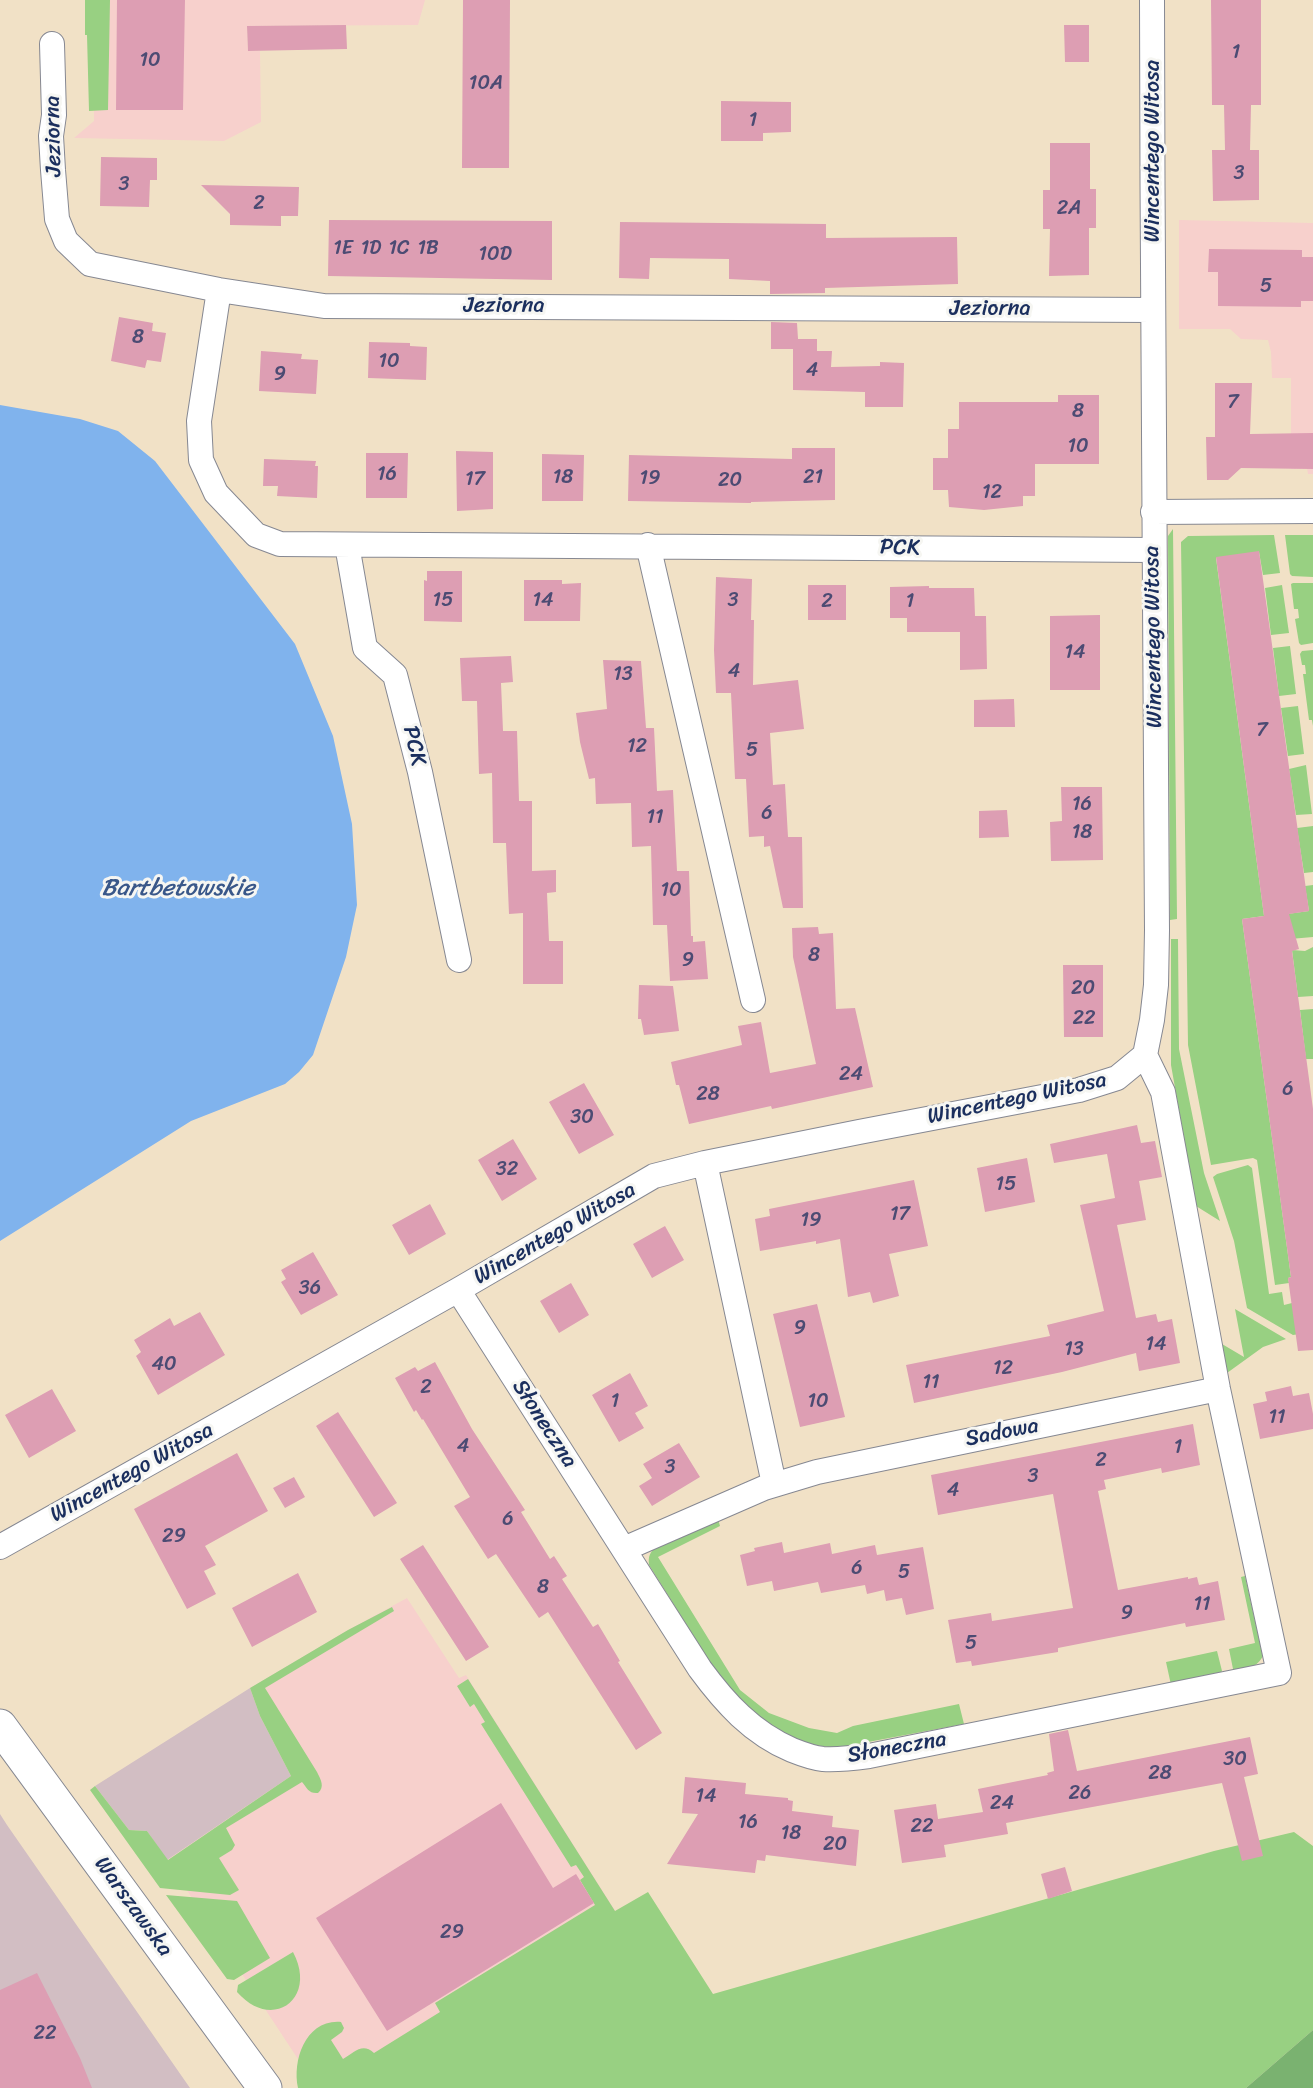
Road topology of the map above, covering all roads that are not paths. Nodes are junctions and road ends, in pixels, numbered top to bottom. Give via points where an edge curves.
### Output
1 (1152, 0) edge
2 (52, 44) dead end
3 (219, 290) junction
4 (1154, 310) junction
5 (1313, 511) edge
6 (1153, 512) junction
7 (347, 545) junction
8 (648, 545) junction
9 (1153, 550) junction
10 (459, 960) dead end
11 (753, 1000) dead end
12 (1145, 1055) junction
13 (705, 1163) junction
14 (458, 1290) junction
15 (1218, 1389) junction
16 (774, 1484) junction
17 (0, 1546) edge
18 (624, 1549) junction
19 (0, 1726) edge
20 (265, 2088) edge

1 - 4 street, Wincentego Witosa
2 - 3 street, Jeziorna via 53,170 57,219 66,241 90,264
3 - 4 street, Jeziorna via 324,306
3 - 7 street, PCK via 199,421 201,460 216,493 256,535 280,544
4 - 6 street, Wincentego Witosa
5 - 6 street
6 - 9 street, Wincentego Witosa
7 - 8 street, PCK
7 - 10 street, PCK via 366,648 395,675 420,772
8 - 9 street, PCK
8 - 11 street
9 - 12 street, Wincentego Witosa via 1157,930 1156,985
12 - 13 street, Wincentego Witosa via 1117,1078 1079,1090
12 - 15 street via 1163,1092
13 - 14 street, Wincentego Witosa via 654,1176
13 - 16 street
14 - 17 street, Wincentego Witosa
14 - 18 street, Słoneczna
15 - 16 street, Sadowa
15 - 18 street, Słoneczna via 1279,1673 869,1756 821,1759 768,1738 731,1708 700,1669
16 - 18 street, Sadowa
19 - 20 main road, Warszawska

